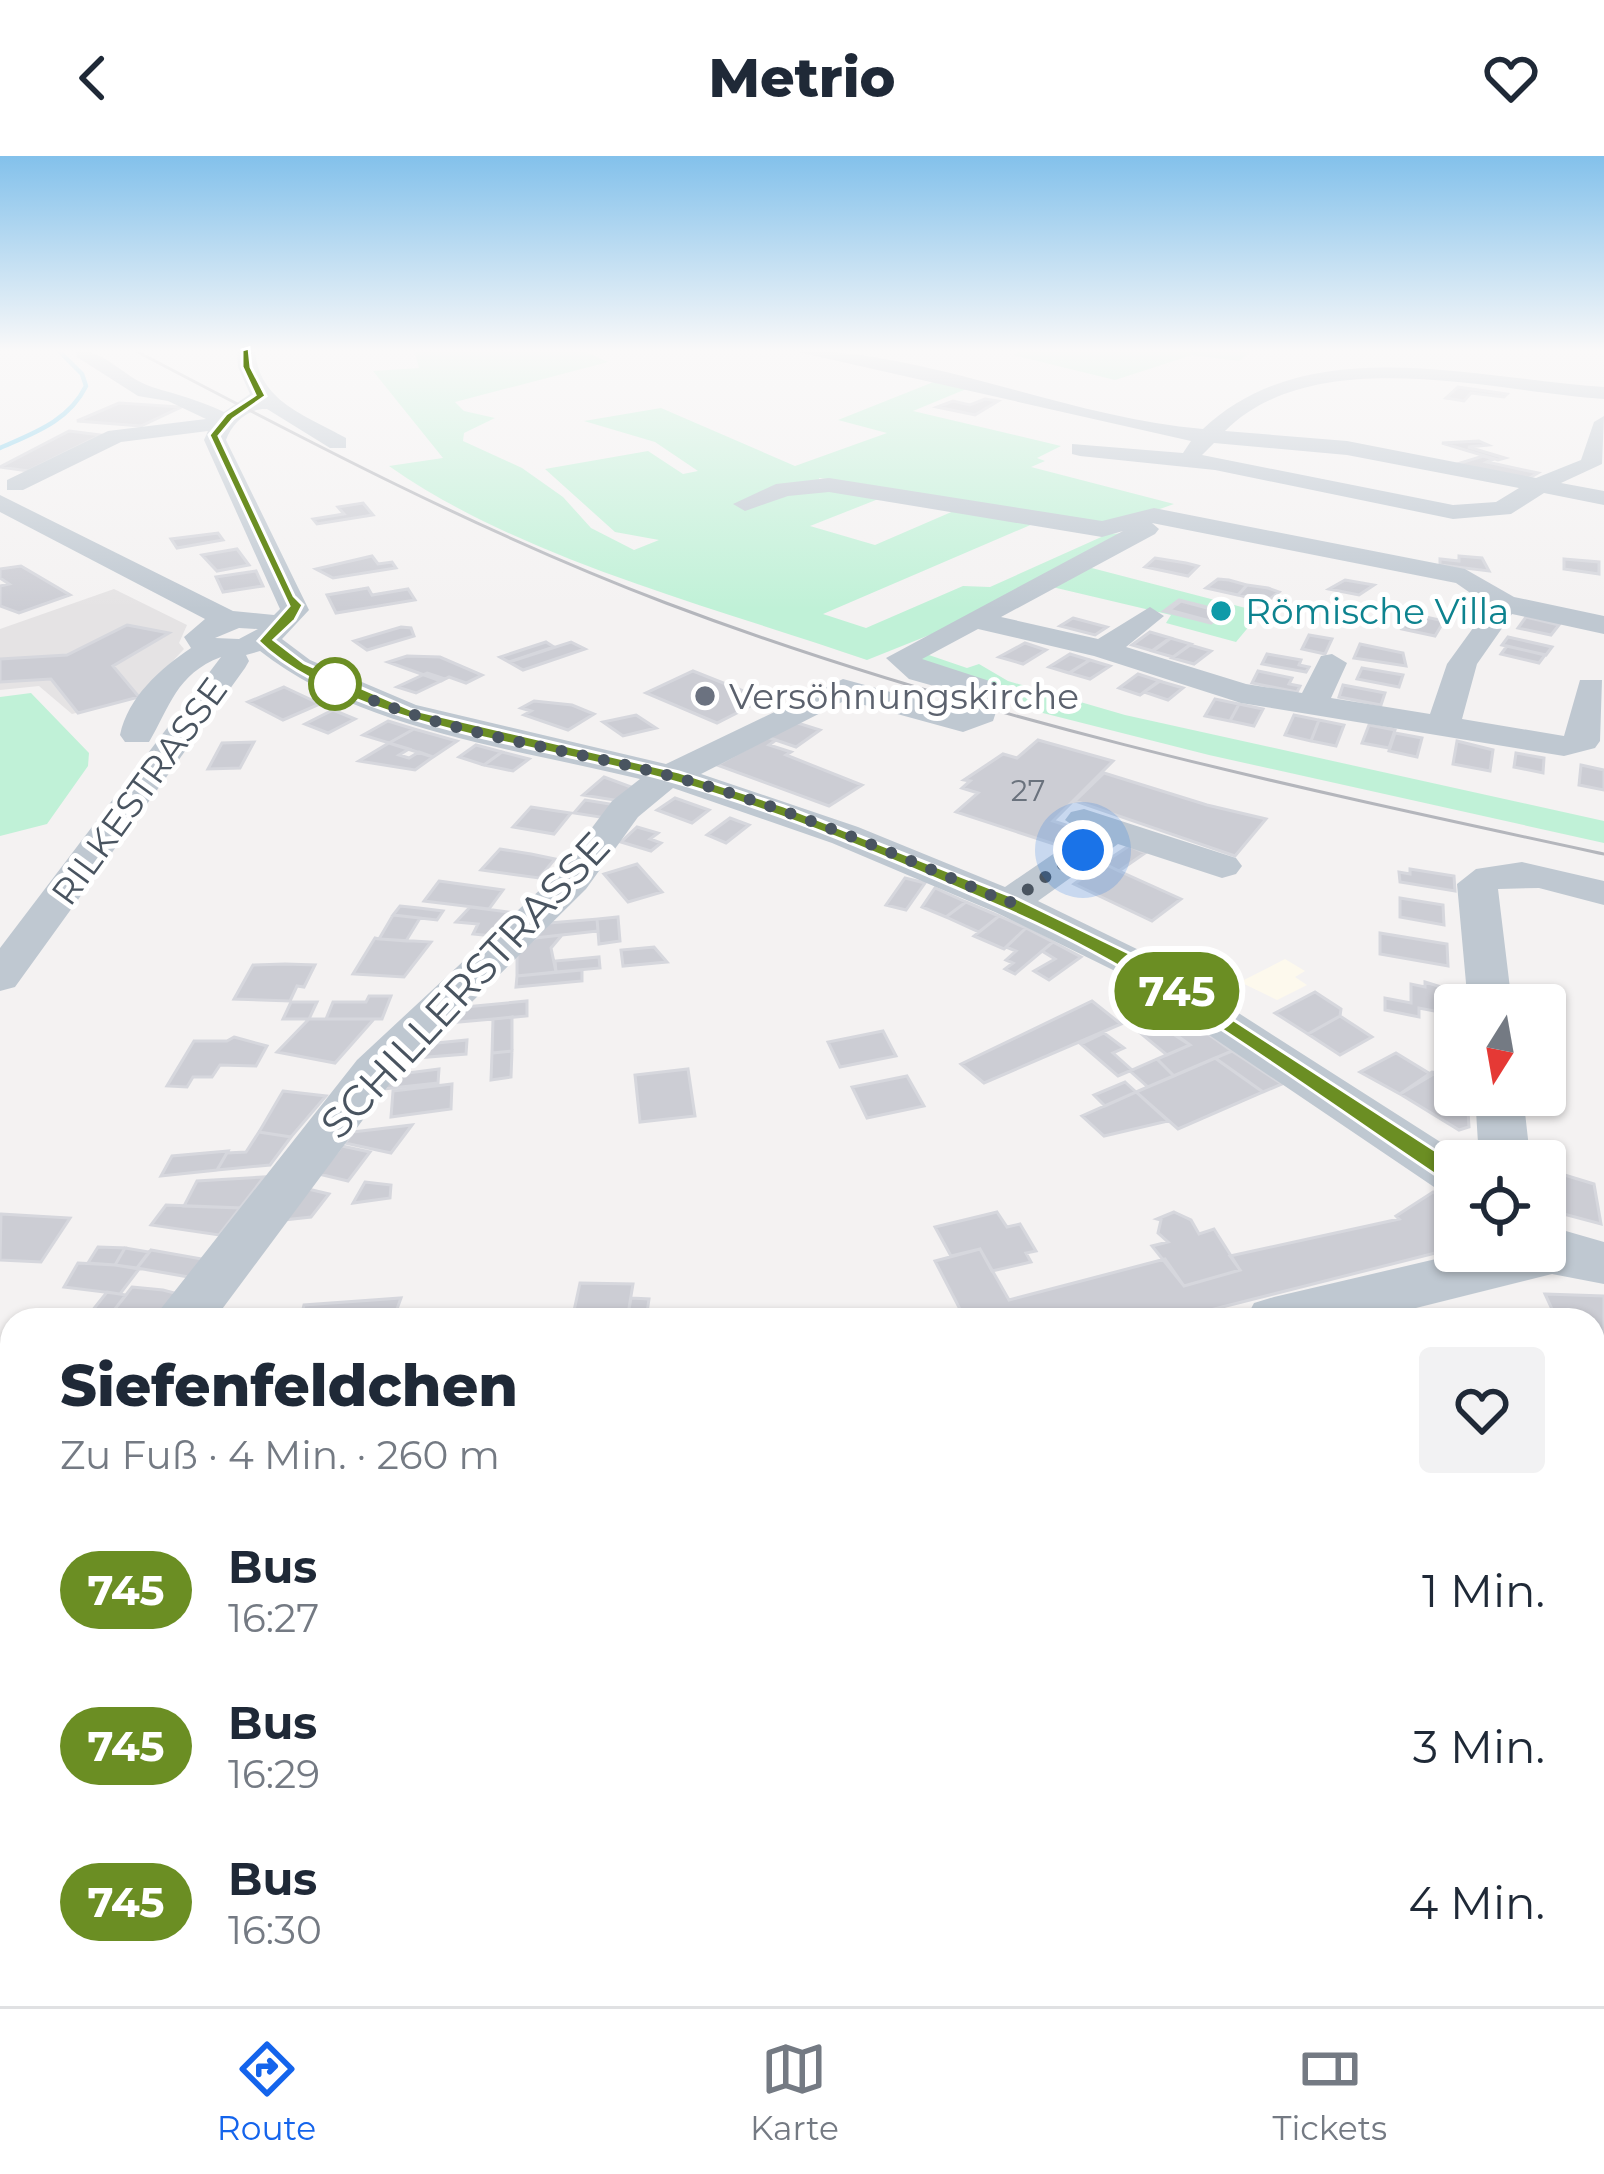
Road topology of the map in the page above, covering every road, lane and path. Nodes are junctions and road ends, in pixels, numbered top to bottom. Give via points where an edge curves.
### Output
1 (115, 436) edge
2 (214, 436) edge
3 (327, 436) edge
4 (1204, 436) edge
5 (1208, 436) edge
6 (338, 443) dead end
7 (1080, 449) dead end
8 (1186, 460) junction
9 (1598, 465) edge
10 (1250, 472) junction
11 (12, 485) edge
12 (1541, 487) junction
13 (1604, 498) edge
14 (745, 504) dead end
15 (1167, 518) junction
16 (1251, 537) junction
17 (1228, 559) dead end
18 (1505, 604) junction
19 (1150, 616) dead end
20 (977, 620) junction
21 (1604, 625) edge
22 (234, 639) junction
23 (1103, 650) junction
24 (1332, 663) dead end
25 (1591, 687) dead end
26 (1312, 707) junction
27 (1444, 723) junction
28 (137, 735) dead end
29 (673, 776) junction
30 (1222, 866) dead end
31 (1604, 892) edge
32 (1009, 903) junction
33 (0, 978) edge
34 (1488, 984) edge
35 (1434, 1162) edge
36 (1567, 1254) edge
37 (191, 1308) edge
38 (1327, 1308) edge

1 - 11 street
2 - 22 street via 295,610
3 - 6 street
4 - 8 street
5 - 12 street via 1347,448
7 - 8 street
8 - 10 street
9 - 12 street
10 - 12 street via 1453,512 1502,508
10 - 15 street
11 - 22 street
12 - 13 street
14 - 15 street via 784,489 829,485 1102,529
15 - 16 street
15 - 20 street
16 - 17 street
16 - 18 street via 1404,577 1465,577
18 - 21 street
18 - 27 street via 1462,664
19 - 23 street
20 - 23 street
20 - 29 street, SCHILLERSTRASSE via 903,654 901,662 997,694 963,722 843,689
22 - 28 street via 187,663 138,721
22 - 29 street via 405,712
22 - 33 street, RILKESTRASSE
23 - 26 street
24 - 26 street
25 - 27 street via 1577,745
26 - 27 street
29 - 32 street
29 - 37 street, SCHILLERSTRASSE via 625,809 572,881 374,1071
30 - 32 street via 1099,825
31 - 34 street via 1519,874 1478,884
32 - 35 street via 1128,961
36 - 38 street

